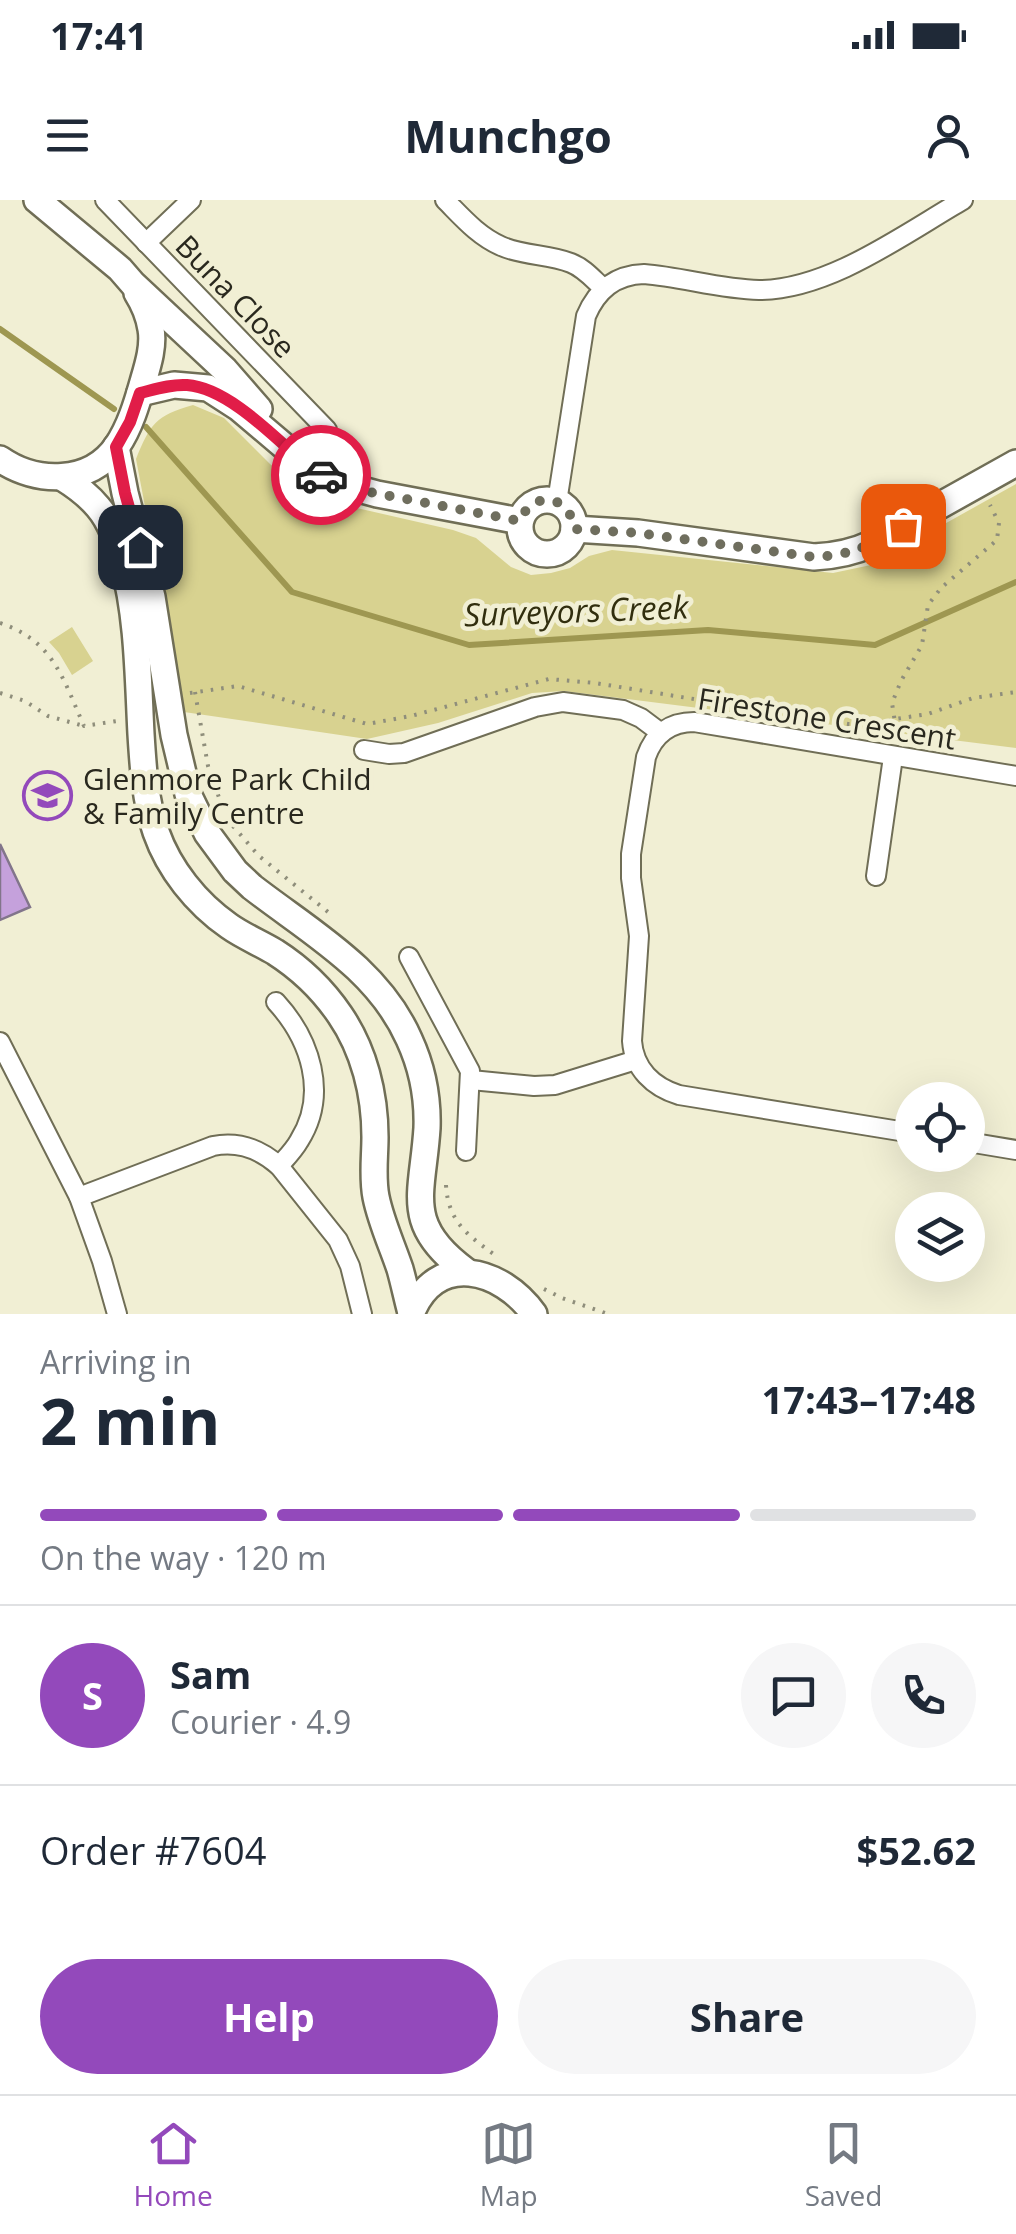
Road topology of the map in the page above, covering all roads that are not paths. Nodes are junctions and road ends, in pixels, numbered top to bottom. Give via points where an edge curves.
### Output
1 (37, 200) edge
2 (105, 200) edge
3 (191, 200) edge
4 (444, 200) edge
5 (964, 200) edge
6 (146, 243) junction
7 (133, 284) junction
8 (603, 288) junction
9 (140, 393) junction
10 (327, 430) dead end
11 (116, 447) junction
12 (298, 457) junction
13 (1016, 462) edge
14 (4, 465) edge
15 (63, 478) junction
16 (558, 502) junction
17 (520, 521) junction
18 (574, 529) junction
19 (661, 732) junction
20 (364, 750) dead end
21 (893, 757) junction
22 (1016, 776) edge
23 (876, 876) dead end
24 (409, 957) dead end
25 (276, 1002) dead end
26 (0, 1042) edge
27 (636, 1060) junction
28 (470, 1080) junction
29 (895, 1130) edge
30 (985, 1145) edge
31 (1016, 1150) edge
32 (466, 1151) dead end
33 (280, 1166) junction
34 (78, 1197) junction
35 (466, 1271) junction
36 (534, 1312) edge
37 (117, 1314) edge
38 (362, 1314) edge
39 (411, 1314) edge

1 - 7 main road
2 - 6 street, Buna Close
3 - 6 street
4 - 8 street via 491,242 571,263
5 - 8 street via 848,267 804,284 745,289 644,274
6 - 10 street, Buna Close
7 - 9 main road via 152,331
7 - 12 main road via 225,370
8 - 16 street via 586,316
9 - 11 main road
9 - 12 main road via 174,385 208,388
11 - 15 main road via 101,462
11 - 35 main road via 188,794 221,853 252,886 363,972 402,1024 427,1109 419,1192 423,1220 439,1247
12 - 17 main road via 328,479 359,490
13 - 18 main road via 872,544 836,556
14 - 15 main road
15 - 39 main road via 98,506 116,538 129,586 147,800 160,844 196,898 302,973 352,1036 372,1098 380,1217
16 - 17 main road via 534,503
16 - 18 main road
17 - 18 main road via 527,546 543,554 560,551
19 - 20 street via 623,710 564,702 404,753
19 - 21 street, Firestone Crescent via 694,722
19 - 27 street, Firestone Crescent via 646,756 631,854 639,936
21 - 22 street, Firestone Crescent
21 - 23 street
24 - 28 street via 465,1058
25 - 33 street via 298,1028 314,1089 304,1131
26 - 34 street
27 - 28 street via 556,1085
27 - 29 street via 655,1085 679,1095
28 - 32 street
30 - 31 street
33 - 34 street via 252,1148 221,1144
33 - 38 street via 338,1240
34 - 37 street
35 - 36 main road via 498,1281
35 - 39 main road via 435,1283

